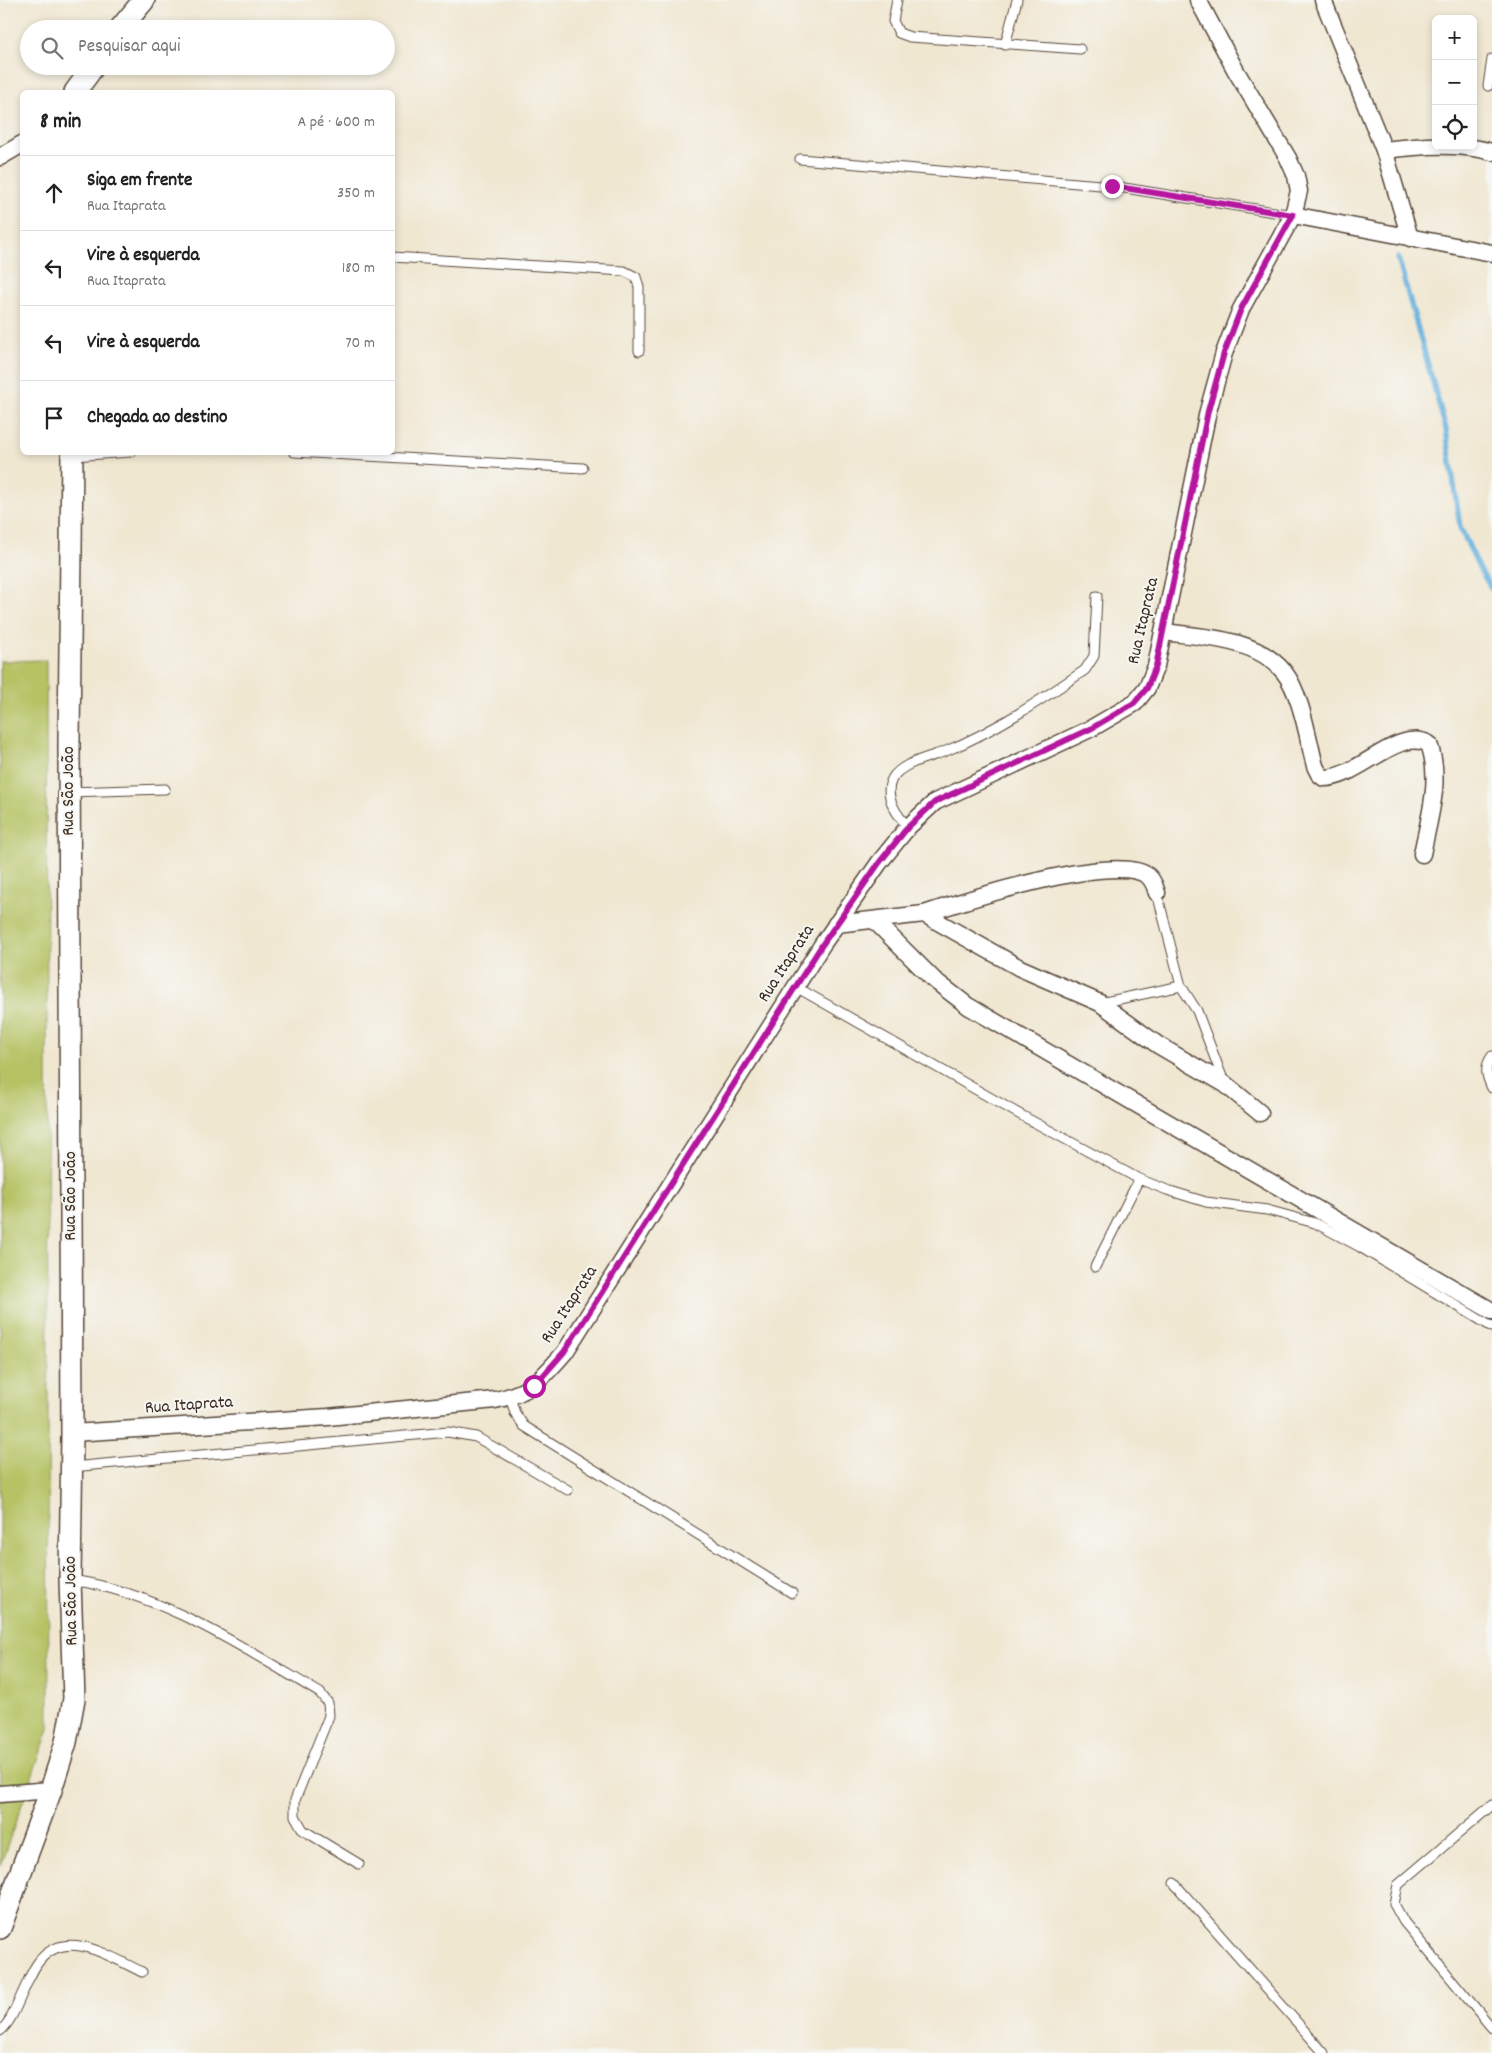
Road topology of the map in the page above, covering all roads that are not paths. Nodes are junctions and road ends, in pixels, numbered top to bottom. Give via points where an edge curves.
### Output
1 (144, 0) edge
2 (897, 0) edge
3 (1017, 0) edge
4 (1198, 0) edge
5 (1323, 0) edge
6 (127, 20) edge
7 (1005, 45) junction
8 (1080, 49) dead end
9 (1492, 59) edge
10 (87, 75) edge
11 (1488, 86) dead end
12 (76, 90) edge
13 (20, 145) edge
14 (1384, 150) junction
15 (1492, 152) edge
16 (0, 157) edge
17 (800, 159) dead end
18 (1293, 215) junction
19 (1410, 238) junction
20 (1492, 253) edge
21 (395, 257) edge
22 (639, 351) dead end
23 (72, 455) edge
24 (348, 455) edge
25 (583, 468) dead end
26 (1097, 596) dead end
27 (1163, 632) junction
28 (165, 789) dead end
29 (69, 792) junction
30 (908, 827) junction
31 (1422, 854) dead end
32 (1157, 893) joint
33 (924, 914) junction
34 (874, 921) junction
35 (836, 924) junction
36 (1181, 986) junction
37 (796, 987) junction
38 (1100, 1003) junction
39 (1492, 1056) edge
40 (1225, 1084) junction
41 (1492, 1088) edge
42 (1260, 1113) dead end
43 (1139, 1179) junction
44 (1095, 1267) dead end
45 (1492, 1310) edge
46 (1492, 1327) edge
47 (510, 1397) junction
48 (72, 1433) junction
49 (72, 1467) junction
50 (568, 1490) dead end
51 (70, 1580) junction
52 (792, 1592) dead end
53 (51, 1790) junction
54 (0, 1794) edge
55 (1492, 1804) edge
56 (359, 1864) dead end
57 (1174, 1883) dead end
58 (0, 1928) edge
59 (142, 1972) dead end
60 (1492, 2028) edge
61 (0, 2031) edge
62 (1324, 2053) edge

1 - 6 street
2 - 7 lane via 893,21 899,32 910,37
3 - 7 lane
4 - 18 street, Rua Itaprata via 1296,176 1299,191
5 - 14 street
7 - 8 lane
9 - 11 lane
10 - 12 street
13 - 16 street
14 - 15 street via 1447,146
14 - 19 street
17 - 18 lane via 1112,186
18 - 19 street
18 - 27 street, Rua Itaprata via 1241,309 1224,353 1208,411
19 - 20 street
21 - 22 lane via 624,271 636,277 639,288
23 - 29 street, Rua São João
24 - 25 lane
26 - 30 lane via 1094,656 1085,670 980,736 902,769 892,779 890,794 895,812
27 - 30 street, Rua Itaprata via 1156,666 1147,688 1134,703 1092,728 935,802
27 - 31 street via 1209,638 1248,648 1284,672 1295,694 1315,766 1324,778 1343,775 1405,741 1419,739 1429,744 1435,793
28 - 29 lane
29 - 48 street, Rua São João
30 - 35 street, Rua Itaprata
32 - 33 street via 1147,875 1096,870 1015,886
32 - 36 lane
33 - 34 street
33 - 38 street via 1020,968
34 - 35 street
34 - 45 street via 933,980 968,1006
35 - 37 street, Rua Itaprata
36 - 38 lane
36 - 40 lane via 1197,1011
37 - 43 lane
37 - 47 street, Rua Itaprata via 564,1352 534,1386
38 - 40 street via 1158,1045
39 - 41 lane via 1486,1076
40 - 42 street
43 - 44 lane
43 - 46 lane via 1206,1202 1267,1210 1315,1223 1360,1246
47 - 48 street, Rua Itaprata via 328,1417
47 - 52 lane via 524,1426
48 - 49 street, Rua São João
49 - 50 lane via 448,1432 476,1437
49 - 51 street, Rua São João
51 - 53 street, Rua São João via 74,1699 66,1742
51 - 56 lane via 98,1584 191,1618 320,1692 328,1702 330,1716 295,1800 295,1816 303,1830
53 - 54 street
53 - 58 street, Rua São João
55 - 60 lane via 1398,1884 1394,1904 1404,1922
57 - 62 lane
59 - 61 lane via 91,1948 63,1945 39,1960 9,2020

